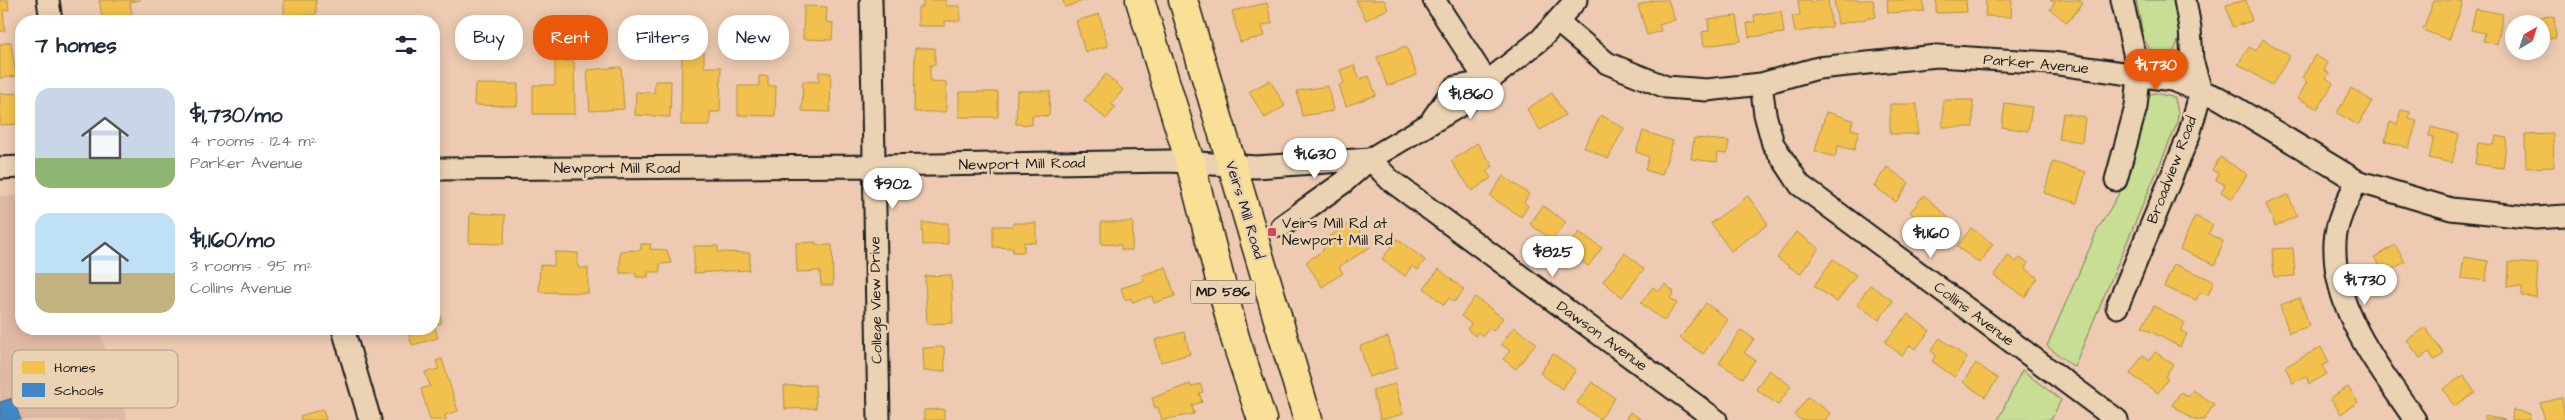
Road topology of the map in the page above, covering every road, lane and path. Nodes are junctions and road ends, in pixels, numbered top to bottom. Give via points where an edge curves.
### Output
1 (48, 0) edge
2 (871, 0) edge
3 (1140, 0) edge
4 (1183, 0) edge
5 (1434, 0) edge
6 (1576, 0) edge
7 (2122, 0) edge
8 (2185, 0) edge
9 (50, 15) edge
10 (1558, 22) junction
11 (2139, 76) junction
12 (1487, 82) junction
13 (1761, 84) junction
14 (2201, 91) junction
15 (1370, 159) junction
16 (1190, 162) junction
17 (874, 166) junction
18 (1232, 166) junction
19 (0, 168) edge
20 (15, 168) edge
21 (440, 169) edge
22 (2116, 180) dead end
23 (2357, 181) junction
24 (2565, 216) edge
25 (1282, 226) dead end
26 (2117, 307) dead end
27 (345, 335) edge
28 (370, 420) edge
29 (879, 420) edge
30 (1262, 420) edge
31 (1308, 420) edge
32 (1716, 420) edge
33 (2117, 420) edge
34 (2415, 420) edge

1 - 9 street
2 - 17 street, College View Drive
3 - 16 main road, MD 586
4 - 18 main road, Veirs Mill Road / MD 586
5 - 12 street
6 - 10 street, Newport Mill Road
7 - 11 street
8 - 14 street via 2192,60
10 - 12 street, Newport Mill Road
10 - 13 street, Parker Avenue via 1607,62 1666,87 1707,90
11 - 13 street, Parker Avenue via 2052,63 1937,56 1818,68
11 - 14 street, Parker Avenue via 2172,80
11 - 22 street via 2136,107
12 - 15 street, Newport Mill Road via 1466,102
13 - 33 street, Collins Avenue via 1764,114 1773,144 1800,185
14 - 23 street, Parker Avenue via 2219,98
14 - 26 street, Broadview Road via 2189,135
15 - 18 street, Newport Mill Road
15 - 25 street, Newport Mill Road via 1344,182
15 - 32 street, Dawson Avenue via 1390,180
16 - 17 street, Newport Mill Road
16 - 18 street, Newport Mill Road
16 - 30 main road, MD 586 via 1235,338
17 - 21 street, Newport Mill Road
17 - 29 street, College View Drive
18 - 31 main road, Veirs Mill Road / MD 586
19 - 20 street
23 - 24 street, Parker Avenue via 2451,209 2536,218
23 - 34 street via 2344,206 2335,240 2337,273 2344,304 2364,344
27 - 28 street

